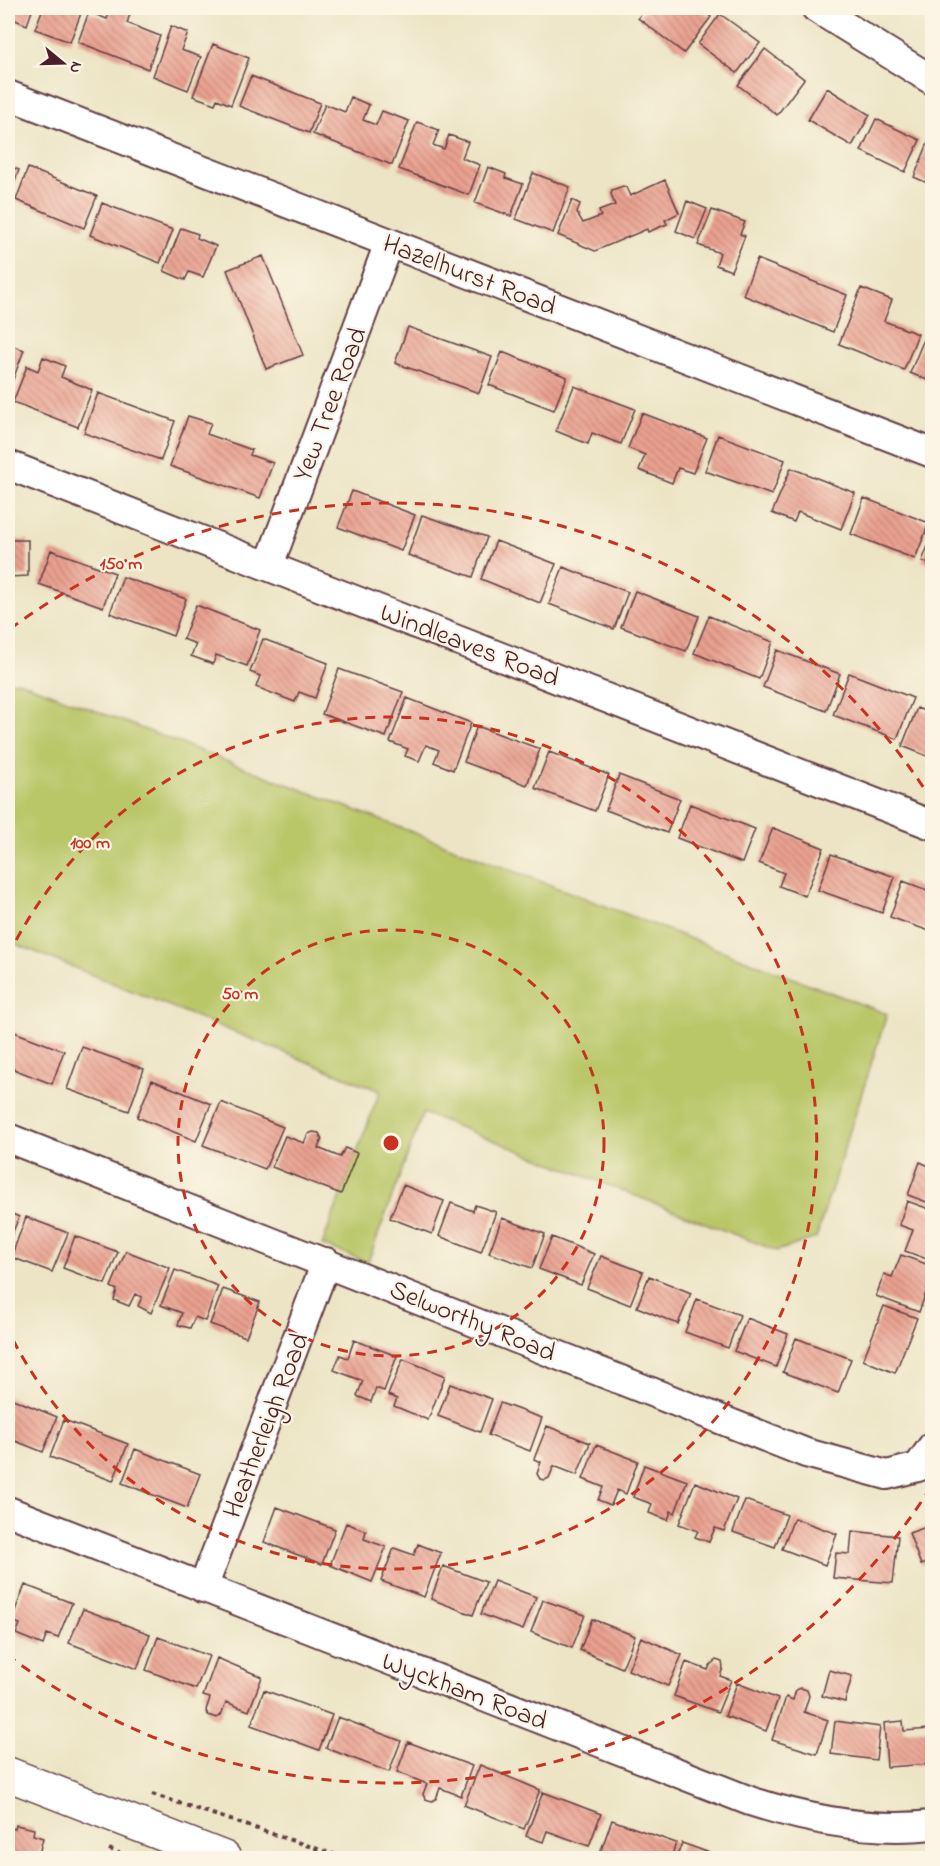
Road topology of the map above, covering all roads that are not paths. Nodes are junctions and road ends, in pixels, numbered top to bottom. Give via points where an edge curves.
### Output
1 (816, 8) edge
2 (933, 80) edge
3 (8, 95) edge
4 (389, 243) junction
5 (933, 453) edge
6 (8, 465) edge
7 (269, 565) junction
8 (933, 825) edge
9 (8, 1138) edge
10 (326, 1262) junction
11 (933, 1447) edge
12 (8, 1511) edge
13 (203, 1588) junction
14 (8, 1773) edge
15 (933, 1825) edge
16 (224, 1858) edge

1 - 2 street
3 - 4 street, Hazelhurst Road
4 - 5 street, Hazelhurst Road
4 - 7 street, Yew Tree Road
6 - 7 street, Windleaves Road
7 - 8 street, Windleaves Road
9 - 10 street, Selworthy Road
10 - 11 street, Selworthy Road via 806,1453 887,1475 918,1467
10 - 13 street, Heatherleigh Road
12 - 13 street, Wyckham Road
13 - 15 street, Wyckham Road via 779,1811 878,1827
14 - 16 street

